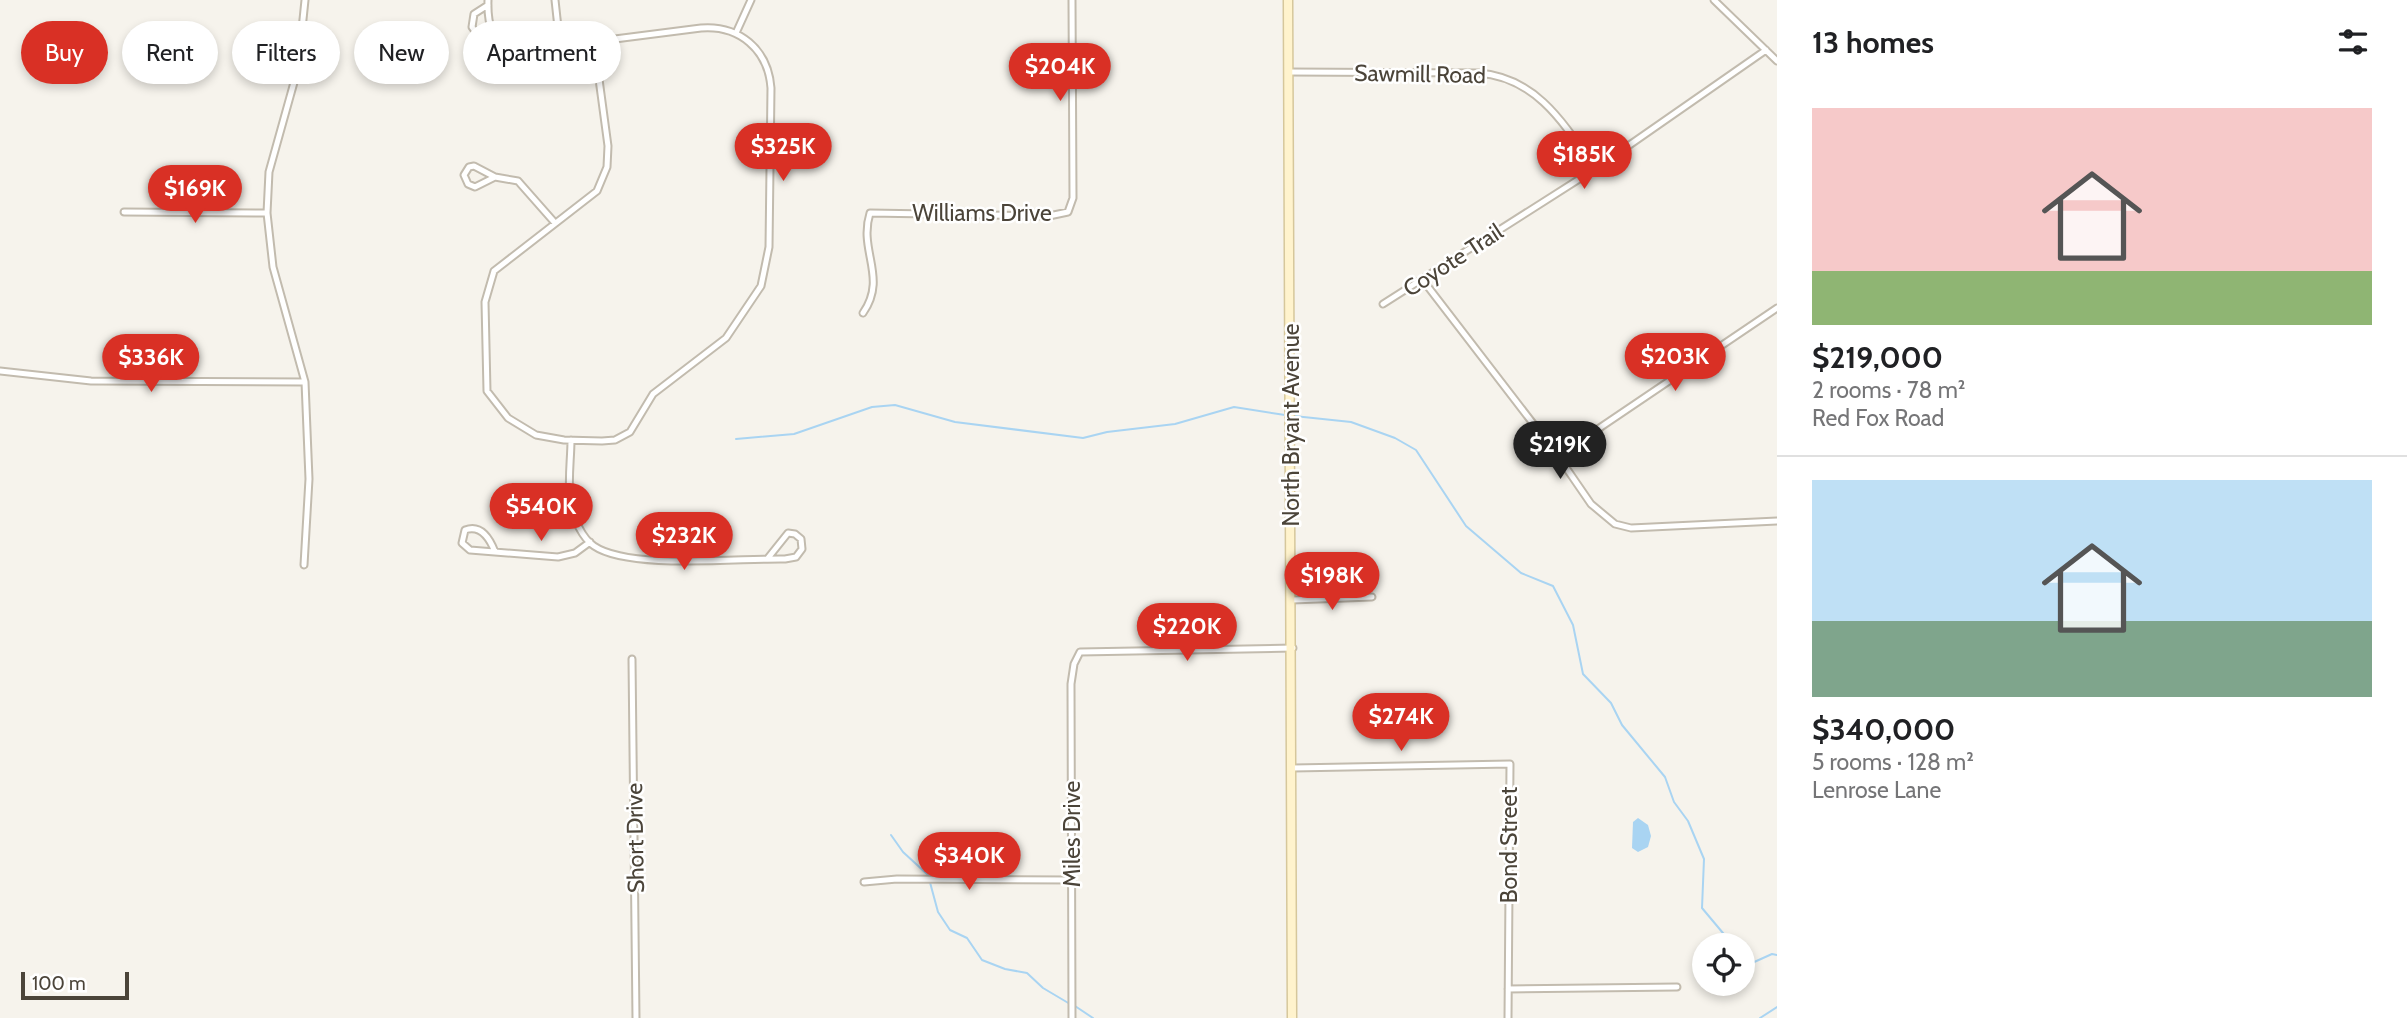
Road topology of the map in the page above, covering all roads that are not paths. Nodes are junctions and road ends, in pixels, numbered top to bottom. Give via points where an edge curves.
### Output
1 (305, 0) edge
2 (555, 0) edge
3 (751, 0) edge
4 (1072, 0) edge
5 (1288, 0) edge
6 (1714, 0) edge
7 (488, 3) edge
8 (472, 21) edge
9 (488, 21) edge
10 (558, 21) edge
11 (736, 33) junction
12 (621, 39) edge
13 (1766, 50) junction
14 (1777, 61) edge
15 (1288, 72) junction
16 (600, 84) edge
17 (1595, 169) junction
18 (495, 177) junction
19 (124, 212) dead end
20 (267, 213) junction
21 (555, 223) junction
22 (1422, 279) junction
23 (1384, 304) dead end
24 (1777, 308) edge
25 (863, 313) dead end
26 (0, 371) edge
27 (305, 382) junction
28 (571, 440) junction
29 (1558, 456) junction
30 (1777, 521) edge
31 (590, 542) junction
32 (495, 552) junction
33 (768, 558) junction
34 (304, 565) dead end
35 (1372, 597) dead end
36 (1292, 600) junction
37 (1293, 648) junction
38 (632, 659) dead end
39 (1293, 768) junction
40 (1072, 880) junction
41 (864, 882) dead end
42 (1677, 987) dead end
43 (1508, 989) junction
44 (636, 1018) edge
45 (1072, 1018) edge
46 (1292, 1018) edge
47 (1507, 1018) edge

1 - 20 street via 298,68 268,173
2 - 10 street
3 - 11 street
4 - 25 street, Williams Drive via 1073,198 1068,212 1049,216 870,213 865,229 874,286
5 - 15 street, North Bryant Avenue
6 - 13 street
7 - 8 street
7 - 9 street
11 - 12 street via 711,27
11 - 28 street via 760,52 770,80 769,247 761,286 726,338 653,394 630,432 615,440
13 - 14 street
13 - 17 street, Coyote Trail
15 - 17 street, Sawmill Road via 1478,73 1508,79 1559,115
15 - 36 street, North Bryant Avenue
16 - 21 street via 607,167 597,191
17 - 22 street, Coyote Trail
18 - 18 street via 474,166 464,175 475,187
18 - 21 street via 518,181
19 - 20 street
20 - 27 street via 273,267
21 - 28 street via 494,271 485,302 486,391 508,418 536,436
22 - 23 street, Coyote Trail
22 - 29 street
24 - 29 street
26 - 27 street via 91,381
27 - 34 street via 309,479
28 - 31 street via 571,503
29 - 30 street via 1591,504 1615,524 1631,528
31 - 32 street via 575,553 558,557
31 - 33 street via 610,554 640,560
32 - 32 street via 465,548 461,536 476,528
33 - 33 street via 796,557 802,548 800,539 788,534
35 - 36 street
36 - 37 street, North Bryant Avenue
37 - 39 street, North Bryant Avenue
37 - 40 street, Miles Drive via 1080,652 1071,684
38 - 44 street, Short Drive
39 - 43 street, Bond Street via 1510,764
39 - 46 street, North Bryant Avenue
40 - 41 street
40 - 45 street, Miles Drive
42 - 43 street
43 - 47 street, Bond Street

